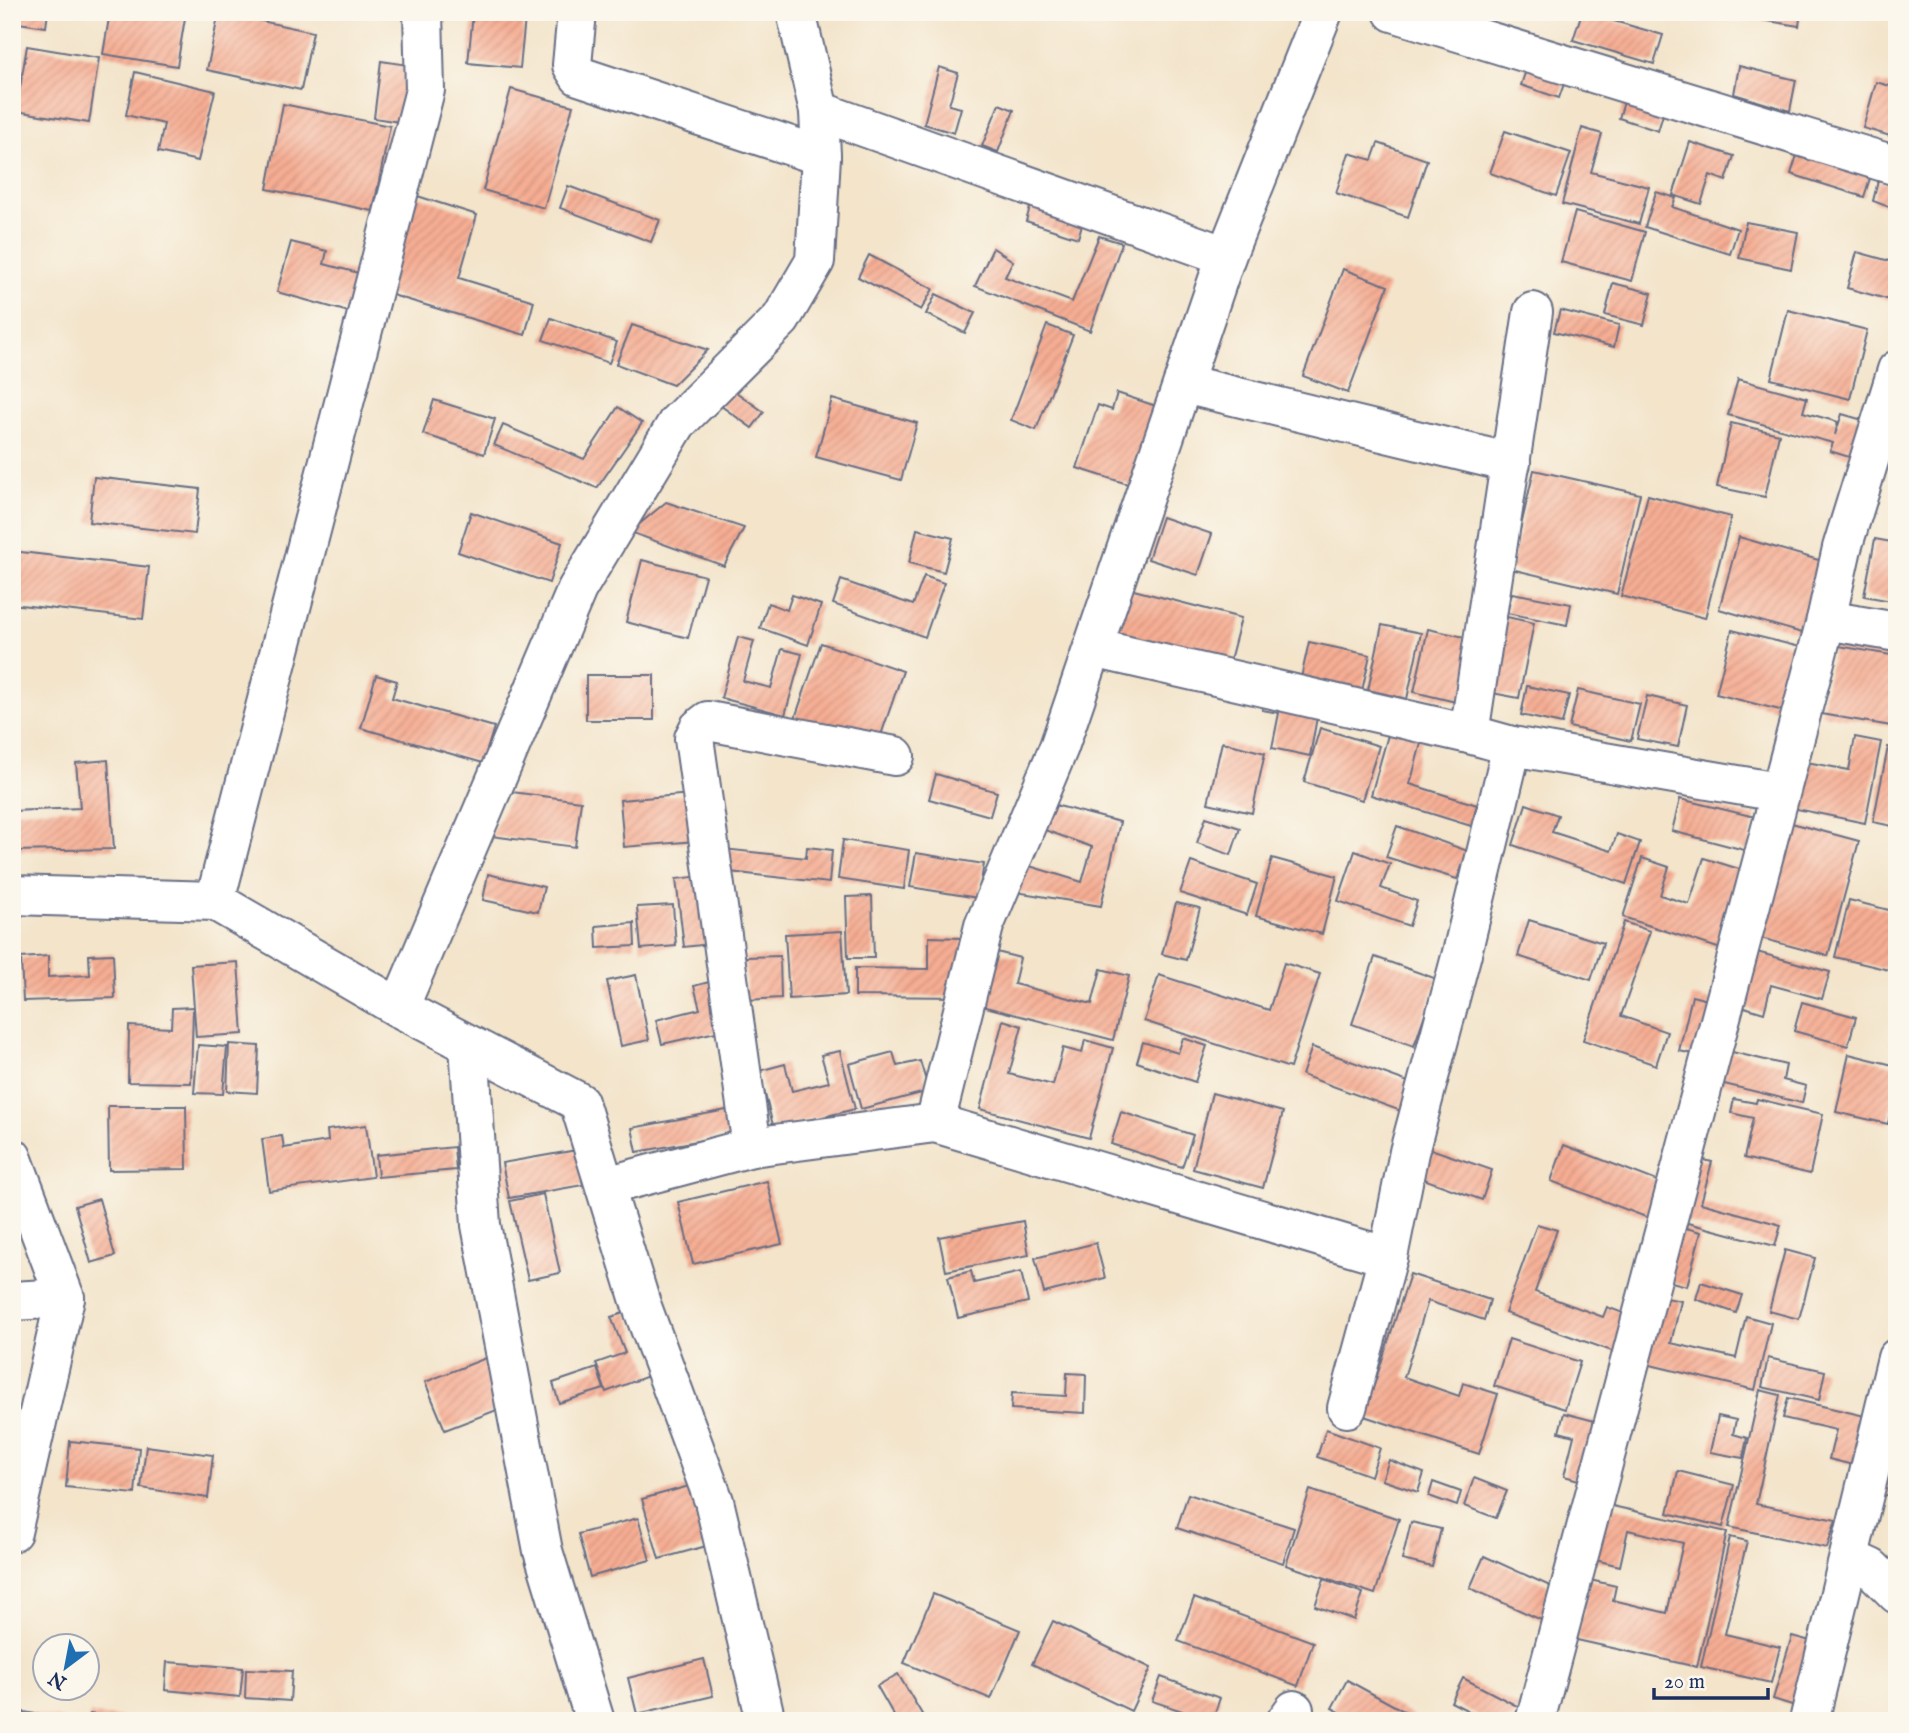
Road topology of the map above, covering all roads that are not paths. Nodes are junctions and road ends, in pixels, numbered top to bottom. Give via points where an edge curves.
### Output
1 (423, 12) edge
2 (577, 12) edge
3 (796, 12) edge
4 (1323, 12) edge
5 (1393, 12) edge
6 (819, 111) junction
7 (821, 156) junction
8 (1897, 166) edge
9 (1226, 256) junction
10 (1533, 312) dead end
11 (1897, 370) edge
12 (1184, 384) junction
13 (1511, 463) junction
14 (1826, 620) junction
15 (1897, 632) edge
16 (1093, 648) junction
17 (1469, 734) junction
18 (1512, 746) junction
19 (895, 756) dead end
20 (1778, 792) junction
21 (12, 895) edge
22 (215, 901) junction
23 (399, 1008) junction
24 (470, 1045) junction
25 (935, 1123) junction
26 (751, 1147) junction
27 (12, 1157) edge
28 (606, 1186) junction
29 (1388, 1257) junction
30 (65, 1298) junction
31 (12, 1301) edge
32 (1897, 1358) edge
33 (1347, 1408) dead end
34 (12, 1532) edge
35 (1849, 1558) junction
36 (1897, 1594) edge
37 (595, 1721) edge
38 (766, 1721) edge
39 (1535, 1721) edge
40 (1809, 1721) edge

1 - 22 street via 425,90
2 - 7 street via 572,65 579,76
3 - 6 street
4 - 9 street
5 - 8 street
6 - 7 street
6 - 9 street
7 - 23 street via 815,261 780,318 677,423 577,589
9 - 12 street
10 - 13 street
11 - 14 street via 1842,548
12 - 13 street
12 - 16 street
13 - 17 street
14 - 15 street
14 - 20 street
16 - 17 street
16 - 25 street via 1059,747 984,926
17 - 18 street
18 - 20 street
18 - 29 street via 1409,1152
19 - 26 street via 708,721 694,738
20 - 39 street
21 - 22 street
22 - 23 street
23 - 24 street
24 - 28 street via 579,1102
24 - 37 street via 483,1238 543,1551
25 - 26 street
25 - 29 street
26 - 28 street
27 - 30 street
28 - 38 street via 641,1304 714,1501
29 - 33 street
30 - 31 street
30 - 34 street
32 - 35 street
35 - 36 street via 1871,1568
35 - 40 street

